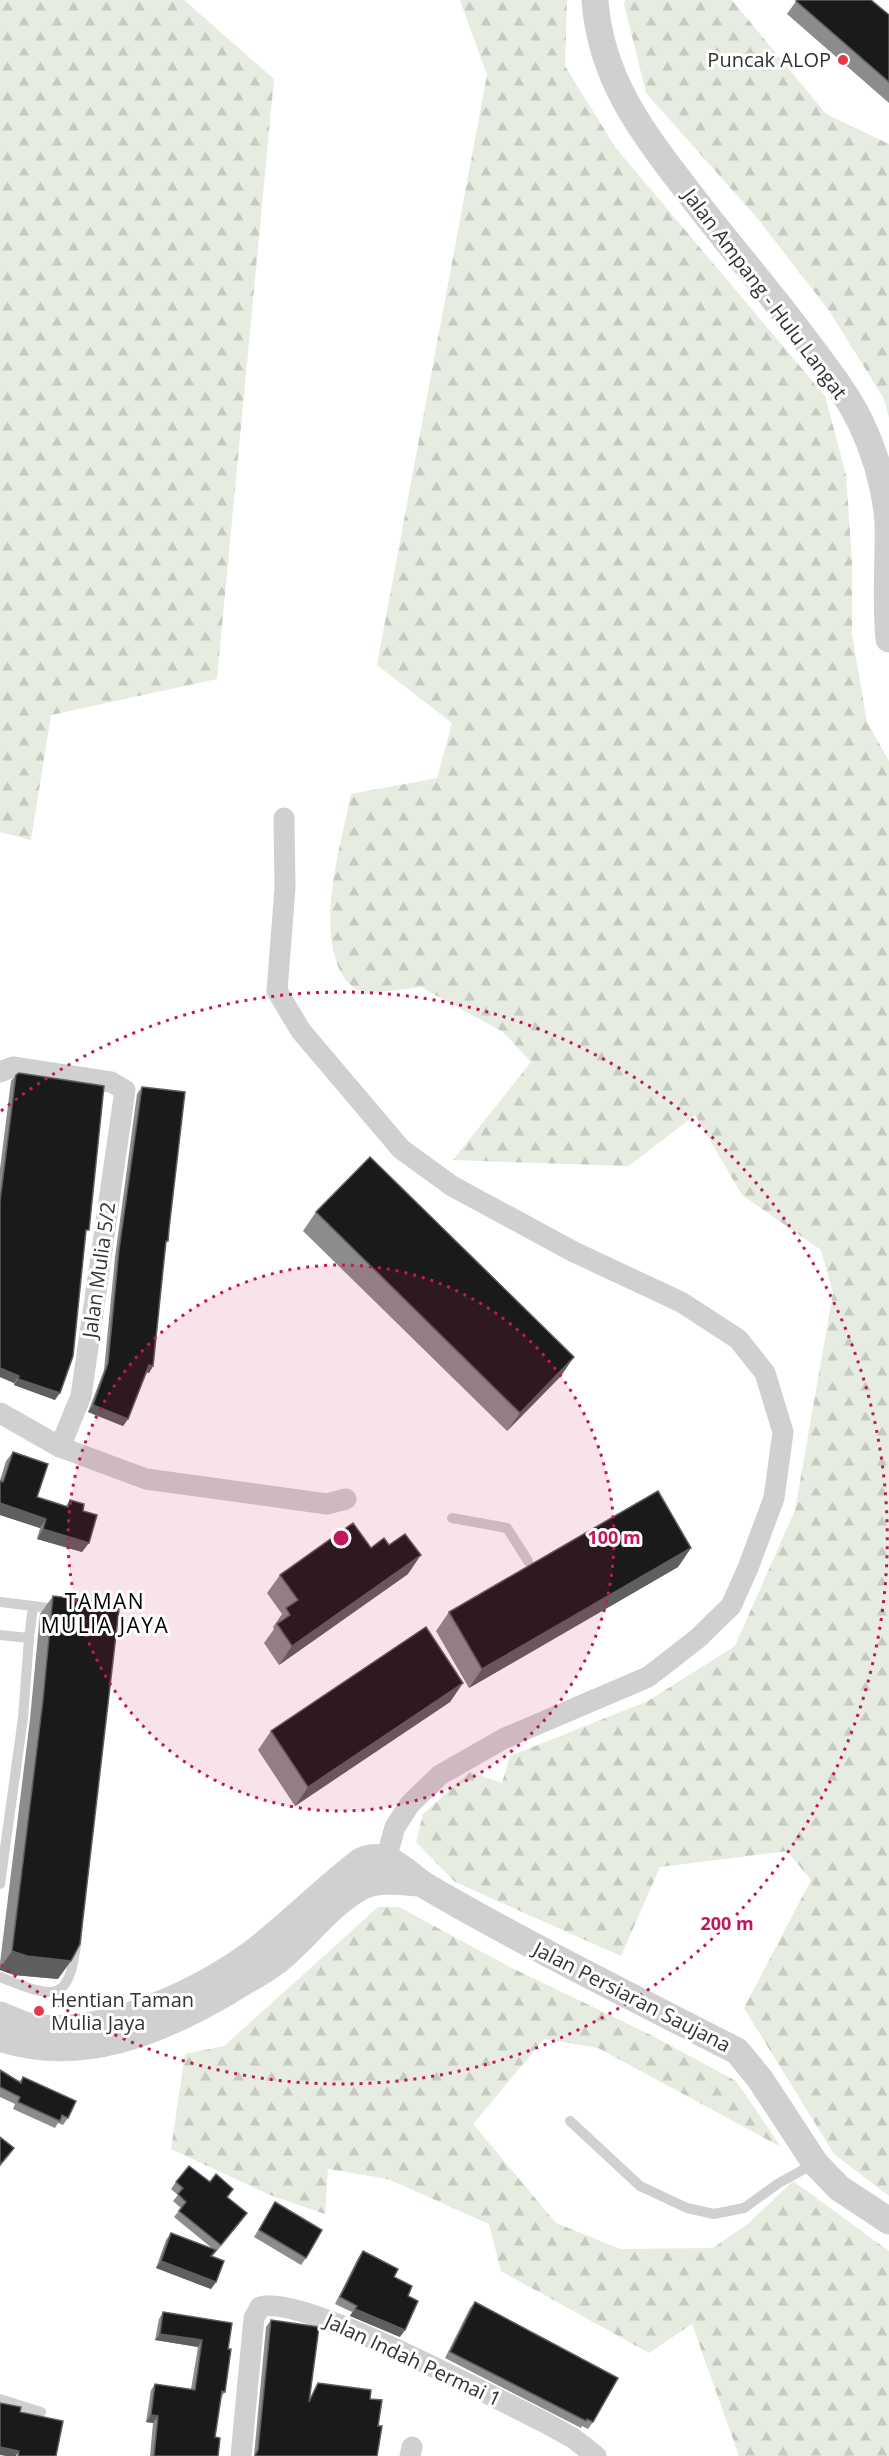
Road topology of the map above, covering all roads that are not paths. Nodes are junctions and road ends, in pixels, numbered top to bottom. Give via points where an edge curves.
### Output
1 (595, 0) edge
2 (889, 639) edge
3 (284, 818) dead end
4 (0, 1072) edge
5 (0, 1413) edge
6 (60, 1447) junction
7 (346, 1499) dead end
8 (452, 1518) dead end
9 (528, 1561) dead end
10 (0, 1602) edge
11 (33, 1606) junction
12 (67, 1610) edge
13 (0, 1635) edge
14 (29, 1638) junction
15 (386, 1859) junction
16 (420, 1883) junction
17 (0, 1884) edge
18 (79, 1922) edge
19 (0, 1977) edge
20 (0, 2015) edge
21 (0, 2038) edge
22 (570, 2121) dead end
23 (816, 2163) junction
24 (889, 2221) edge
25 (0, 2399) edge
26 (41, 2412) dead end
27 (241, 2456) edge
28 (596, 2456) edge

1 - 2 street, Jalan Ampang - Hulu Langat via 601,42 634,119 836,380 860,422 879,468 888,520
3 - 15 street via 285,888 277,991 301,1031 401,1149 452,1186 574,1252 681,1302 738,1339 765,1373 783,1432 774,1498 731,1606 697,1640 648,1677 503,1739 440,1775 410,1804 395,1827
4 - 6 street, Jalan Mulia 5/2 via 13,1067 111,1082 125,1090 81,1396
5 - 6 street
6 - 7 street via 146,1479 327,1504
8 - 9 lane via 507,1528
10 - 11 lane
11 - 12 lane
11 - 14 lane
13 - 14 lane
14 - 17 lane via 23,1718
15 - 16 street, Jalan Persiaran Saujana
15 - 20 street via 361,1861 262,1945 192,1991 119,2018 72,2029 33,2027
16 - 21 street, Jalan Persiaran Saujana via 362,1886 275,1963 198,2009 134,2037 69,2048 40,2048
16 - 23 street, Jalan Persiaran Saujana via 737,2051
18 - 19 lane via 74,1965 68,1982 60,1989 38,1992
22 - 23 lane via 640,2186 687,2208 714,2214 744,2208
23 - 24 street, Jalan Persiaran Saujana via 838,2188
25 - 26 lane
27 - 28 street, Jalan Indah Permai 1 via 254,2318 258,2309 267,2305 346,2326 544,2422

